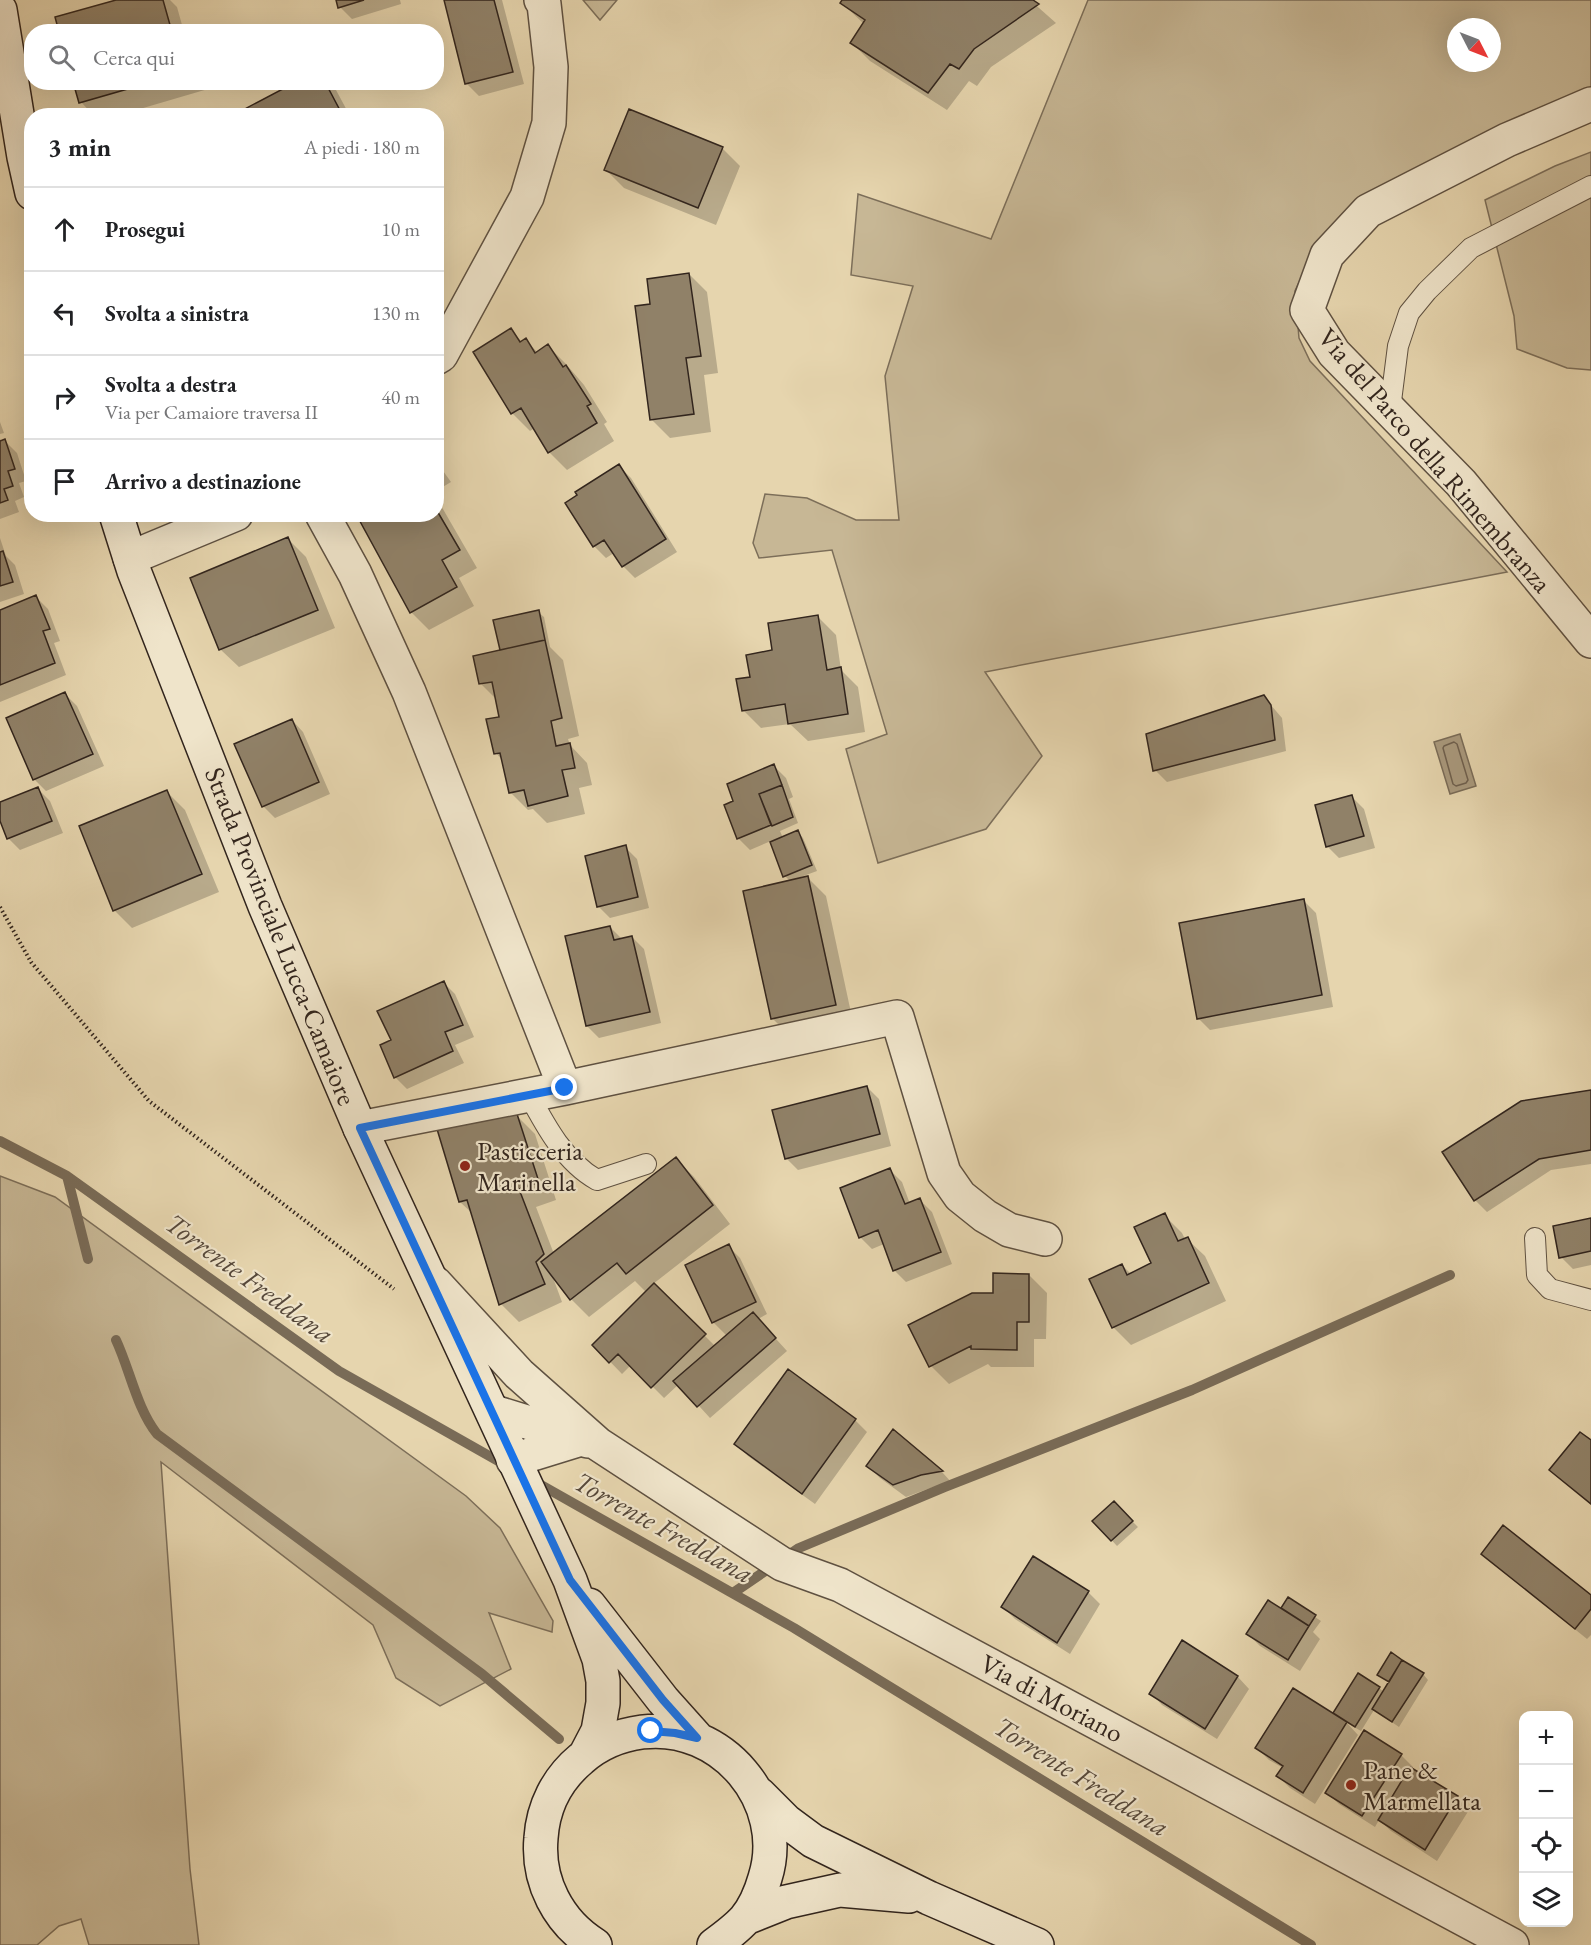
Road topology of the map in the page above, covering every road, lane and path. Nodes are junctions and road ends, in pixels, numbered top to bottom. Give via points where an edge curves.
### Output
1 (541, 0) edge
2 (0, 10) edge
3 (1591, 104) edge
4 (24, 157) edge
5 (1591, 186) edge
6 (444, 349) edge
7 (1390, 409) junction
8 (119, 522) edge
9 (217, 522) edge
10 (326, 522) edge
11 (130, 558) junction
12 (1591, 641) edge
13 (0, 907) edge
14 (565, 1088) junction
15 (529, 1095) junction
16 (360, 1128) junction
17 (646, 1164) dead end
18 (1535, 1238) dead end
19 (1045, 1239) dead end
20 (428, 1275) junction
21 (400, 1294) dead end
22 (1591, 1300) edge
23 (539, 1391) junction
24 (499, 1426) junction
25 (589, 1442) junction
26 (570, 1580) junction
27 (697, 1738) junction
28 (586, 1754) junction
29 (758, 1794) junction
30 (929, 1898) junction
31 (560, 1912) junction
32 (746, 1918) junction
33 (565, 1945) edge
34 (595, 1945) edge
35 (714, 1945) edge
36 (1037, 1945) edge
37 (1512, 1945) edge

1 - 6 street via 551,67 549,123 527,196
2 - 4 street
3 - 7 street, Via del Parco della Rimembranza via 1507,140 1368,212 1327,255 1306,310 1334,353
5 - 7 lane via 1471,248 1427,291 1409,314 1398,346
7 - 12 street, Via del Parco della Rimembranza via 1461,483
8 - 11 street, Strada Provinciale Lucca-Camaiore
9 - 11 street
10 - 14 street via 355,573 409,692
11 - 16 street, Strada Provinciale Lucca-Camaiore via 265,906
13 - 21 path via 31,962 149,1101
14 - 15 street
14 - 19 street via 897,1017 944,1173 960,1196 985,1216 1009,1230
15 - 16 street
15 - 17 lane via 544,1124 583,1172 597,1180
16 - 20 street, Strada Provinciale Lucca-Camaiore
18 - 22 lane via 1537,1275 1550,1289
20 - 23 street, Via di Moriano
20 - 24 street, Strada Provinciale Lucca-Camaiore
23 - 24 street
23 - 25 street, Via di Moriano
24 - 25 street, Via di Moriano
24 - 25 street
24 - 26 street, Strada Provinciale Lucca-Camaiore
25 - 37 street, Via di Moriano via 782,1564 840,1585
26 - 27 street, Strada Provinciale Lucca-Camaiore
26 - 28 street, Strada Provinciale Lucca-Camaiore via 599,1659 603,1681 598,1731
27 - 28 street via 651,1731 628,1734
27 - 29 street via 733,1761
28 - 31 street via 557,1786 541,1827 542,1872
29 - 30 street via 813,1841
29 - 32 street via 771,1844 761,1893
30 - 32 street via 840,1890 786,1902
30 - 36 street
31 - 33 street
31 - 34 street
32 - 35 street

